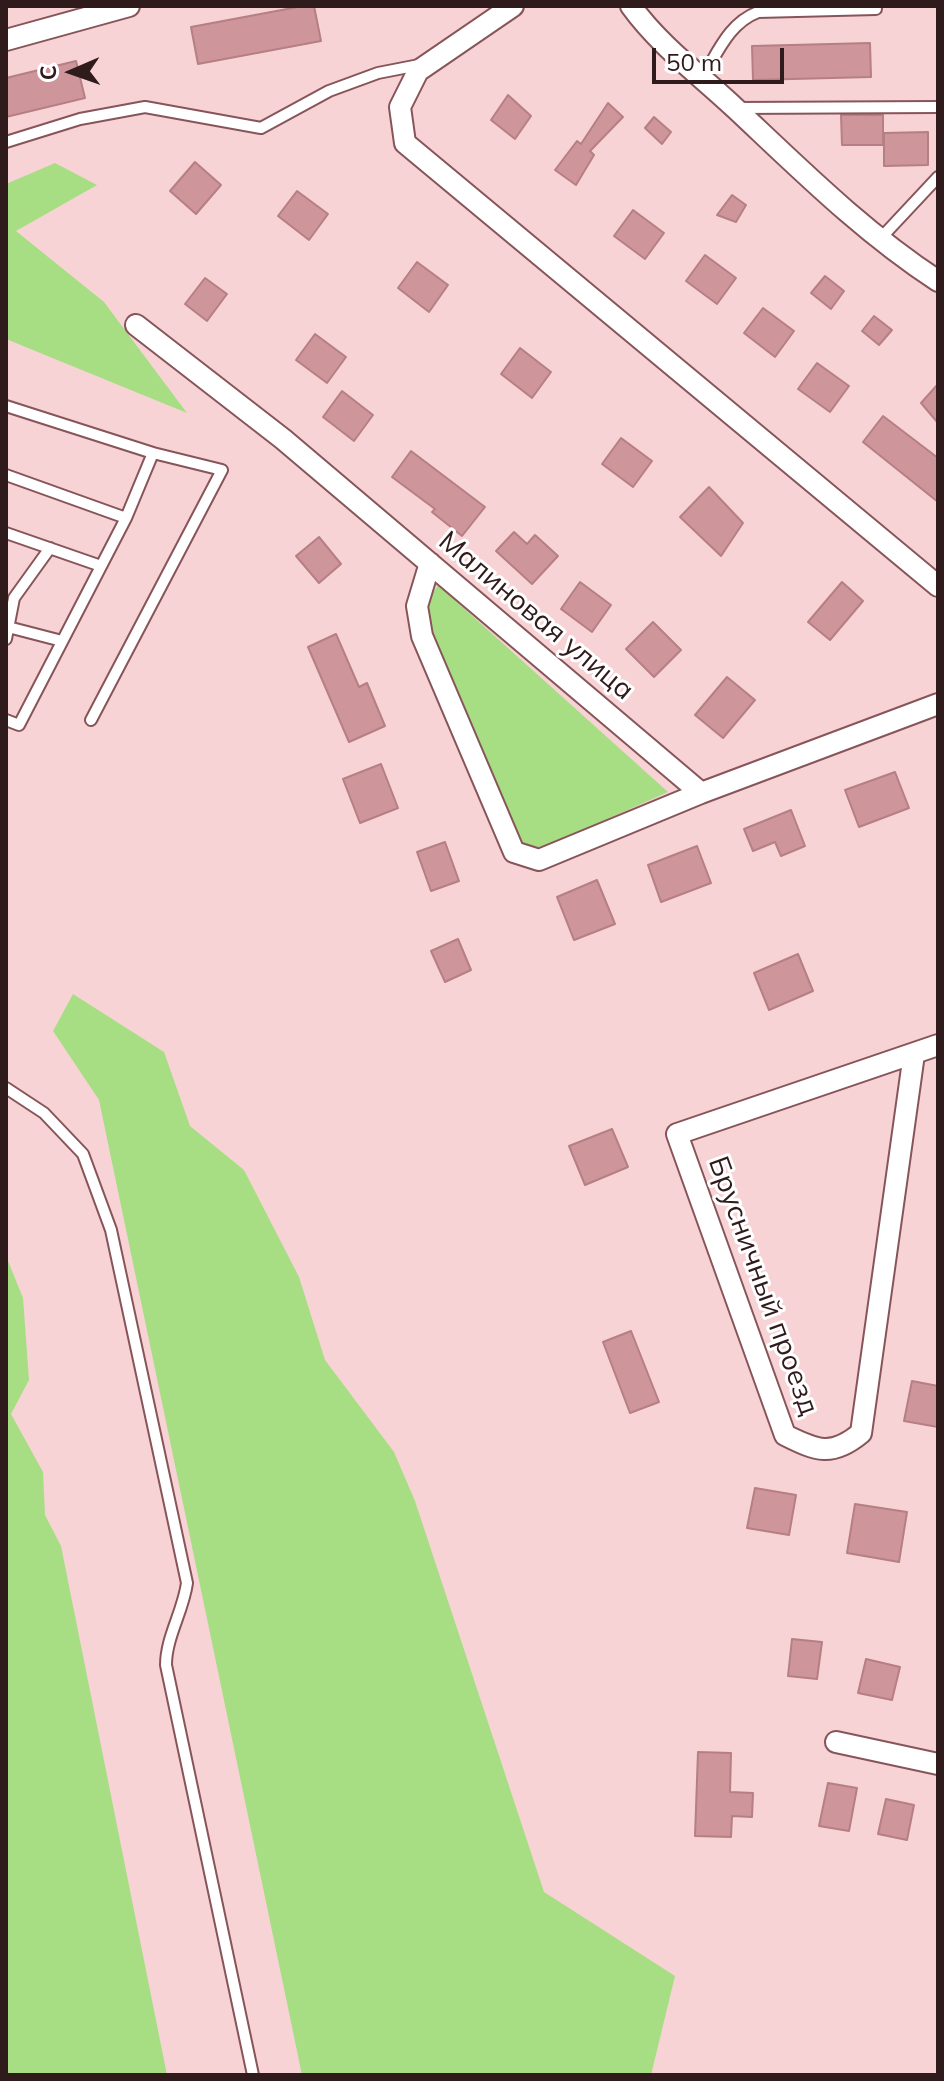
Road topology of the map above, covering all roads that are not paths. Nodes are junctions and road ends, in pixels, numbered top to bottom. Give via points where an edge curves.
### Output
1 (129, 6) edge
2 (513, 6) edge
3 (631, 6) edge
4 (876, 9) dead end
5 (6, 40) edge
6 (429, 63) junction
7 (702, 78) junction
8 (938, 107) edge
9 (735, 108) junction
10 (6, 142) edge
11 (938, 177) edge
12 (880, 239) junction
13 (938, 281) edge
14 (136, 325) dead end
15 (6, 406) edge
16 (153, 453) junction
17 (6, 475) edge
18 (126, 518) junction
19 (6, 533) edge
20 (50, 548) junction
21 (430, 563) junction
22 (101, 566) junction
23 (938, 586) edge
24 (10, 596) edge
25 (8, 627) junction
26 (6, 639) edge
27 (62, 641) junction
28 (938, 704) edge
29 (6, 720) edge
30 (91, 720) dead end
31 (701, 793) junction
32 (938, 1045) edge
33 (914, 1054) junction
34 (6, 1088) edge
35 (836, 1742) dead end
36 (938, 1764) edge
37 (253, 2075) edge

1 - 5 street
2 - 6 street
3 - 7 street via 653,37
4 - 7 lane via 758,12 745,17 732,28
6 - 10 lane via 378,73 329,91 261,128 145,107 80,119
6 - 23 street via 418,71 400,107 405,143
7 - 9 street
8 - 9 lane
9 - 12 street via 827,197
11 - 12 lane
12 - 13 street
14 - 21 street, Малиновая улица
15 - 16 lane
16 - 18 lane
16 - 30 lane via 222,470
17 - 18 lane
18 - 22 lane
19 - 20 lane
20 - 22 lane
20 - 24 lane
21 - 31 street, Малиновая улица
21 - 31 street via 417,606 422,636 514,852 539,860
22 - 27 lane
24 - 25 lane
25 - 26 lane
25 - 27 lane
27 - 29 lane via 19,725
28 - 31 street
32 - 33 street, Брусничный проезд
33 - 33 street, Брусничный проезд via 677,1134 785,1435 812,1449 842,1449 861,1433
34 - 37 lane via 44,1113 83,1154 111,1230 187,1583 166,1648 166,1665
35 - 36 street

